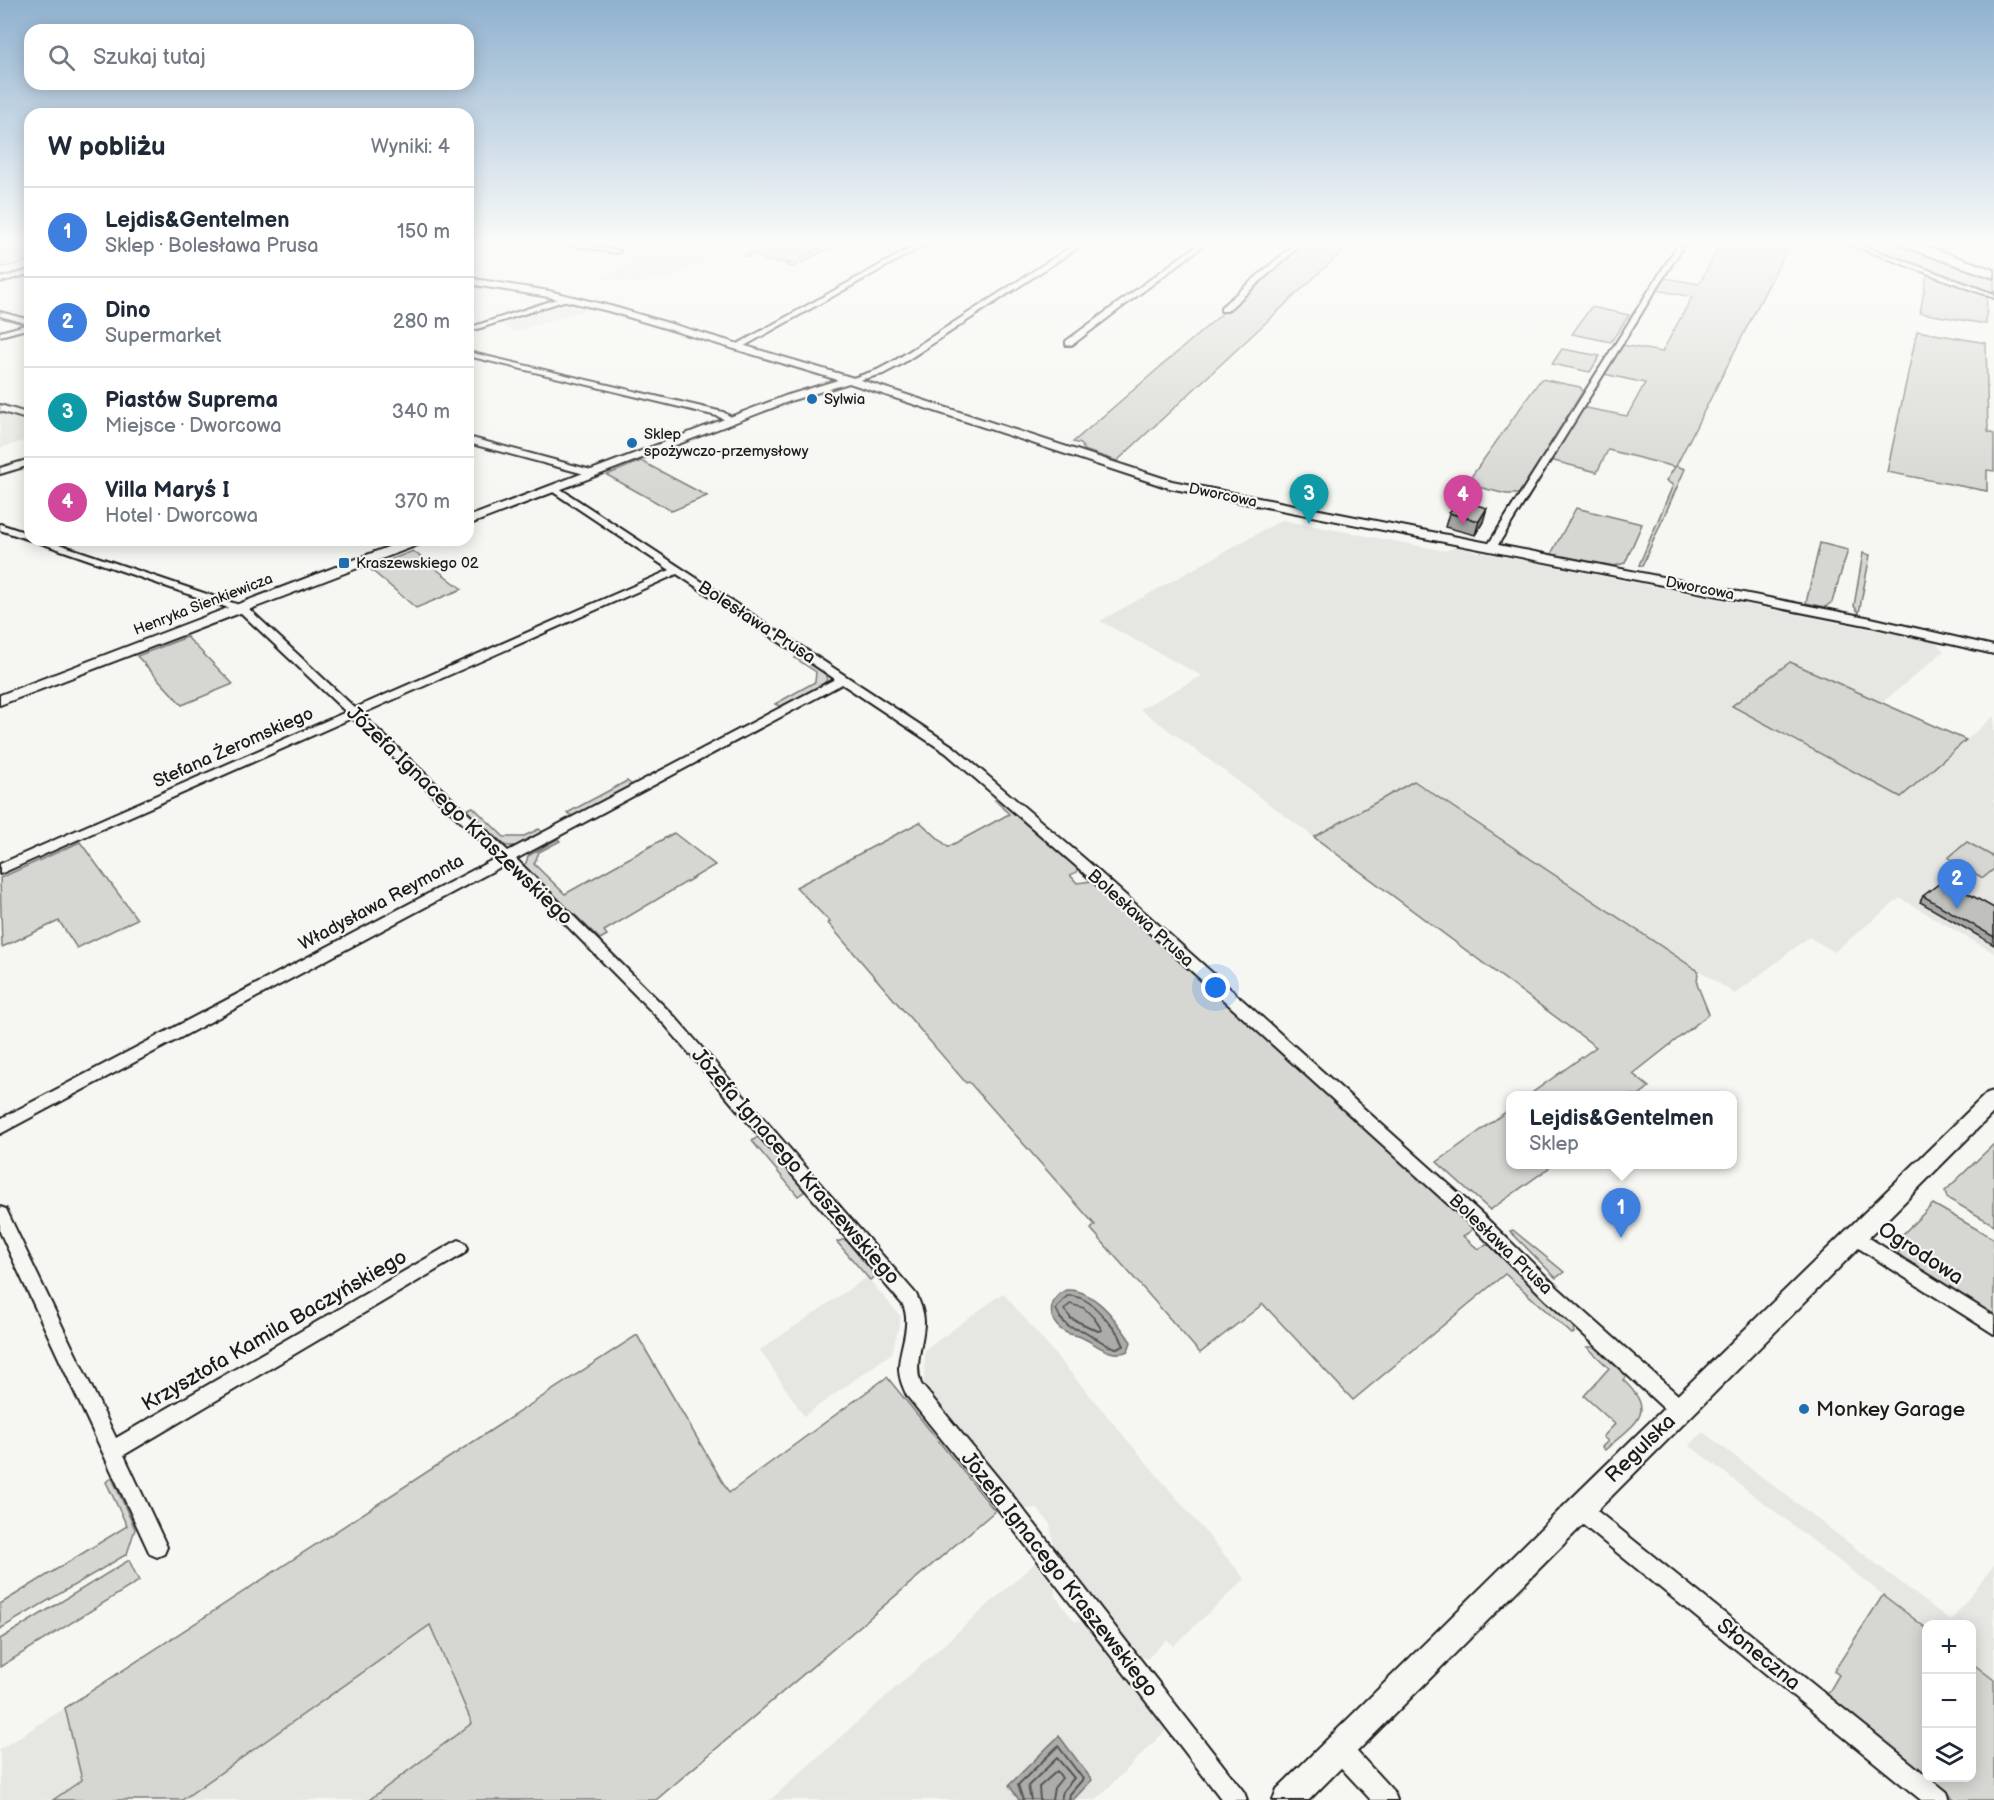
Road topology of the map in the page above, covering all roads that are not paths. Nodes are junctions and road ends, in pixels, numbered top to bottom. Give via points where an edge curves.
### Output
1 (21, 327) edge
2 (666, 327) edge
3 (774, 327) edge
4 (952, 327) edge
5 (1091, 327) edge
6 (1629, 327) edge
7 (0, 334) edge
8 (1069, 343) dead end
9 (736, 348) junction
10 (474, 355) edge
11 (850, 380) junction
12 (0, 408) edge
13 (24, 415) edge
14 (732, 420) junction
15 (474, 442) edge
16 (24, 464) edge
17 (0, 471) edge
18 (592, 473) junction
19 (553, 488) junction
20 (474, 519) edge
21 (0, 527) edge
22 (24, 535) edge
23 (54, 546) edge
24 (402, 546) edge
25 (1491, 548) junction
26 (678, 570) junction
27 (238, 609) junction
28 (1994, 650) edge
29 (843, 679) junction
30 (0, 700) edge
31 (354, 713) junction
32 (506, 858) junction
33 (0, 869) edge
34 (1994, 1099) edge
35 (0, 1127) edge
36 (0, 1214) edge
37 (1855, 1237) junction
38 (459, 1248) dead end
39 (1994, 1326) edge
40 (1680, 1410) junction
41 (112, 1451) junction
42 (1579, 1509) junction
43 (157, 1547) dead end
44 (1340, 1750) junction
45 (1236, 1800) edge
46 (1288, 1800) edge
47 (1386, 1800) edge
48 (1938, 1800) edge

1 - 7 street
2 - 9 street, Dworcowa
3 - 9 street
4 - 11 street via 880,372
5 - 8 street
6 - 25 street
9 - 11 street, Dworcowa
10 - 14 street
11 - 14 street
11 - 25 street, Dworcowa via 1153,479
12 - 13 street
14 - 18 street
15 - 18 street
16 - 17 street
18 - 19 street
19 - 20 street
19 - 26 street, Bolesława Prusa
21 - 22 street
23 - 27 street, Józefa Ignacego Kraszewskiego
24 - 27 street, Henryka Sienkiewicza
25 - 28 street, Dworcowa via 1891,626
26 - 29 street, Bolesława Prusa
26 - 31 street, Stefana Żeromskiego
27 - 30 street, Henryka Sienkiewicza
27 - 31 street, Józefa Ignacego Kraszewskiego
29 - 32 street, Władysława Reymonta
29 - 40 street, Bolesława Prusa via 950,750 1081,863 1478,1220 1552,1294
31 - 32 street, Józefa Ignacego Kraszewskiego
31 - 33 street, Stefana Żeromskiego
32 - 35 street, Władysława Reymonta
32 - 45 street, Józefa Ignacego Kraszewskiego via 671,1022 910,1300 915,1317 909,1380 914,1390
34 - 37 street, Regulska
36 - 41 street
37 - 39 street, Ogrodowa
37 - 40 street, Regulska
38 - 41 street, Krzysztofa Kamila Baczyńskiego
40 - 42 street, Regulska
41 - 43 street
42 - 44 street, Regulska
42 - 48 street, Słoneczna
44 - 46 street, Regulska
44 - 47 street

